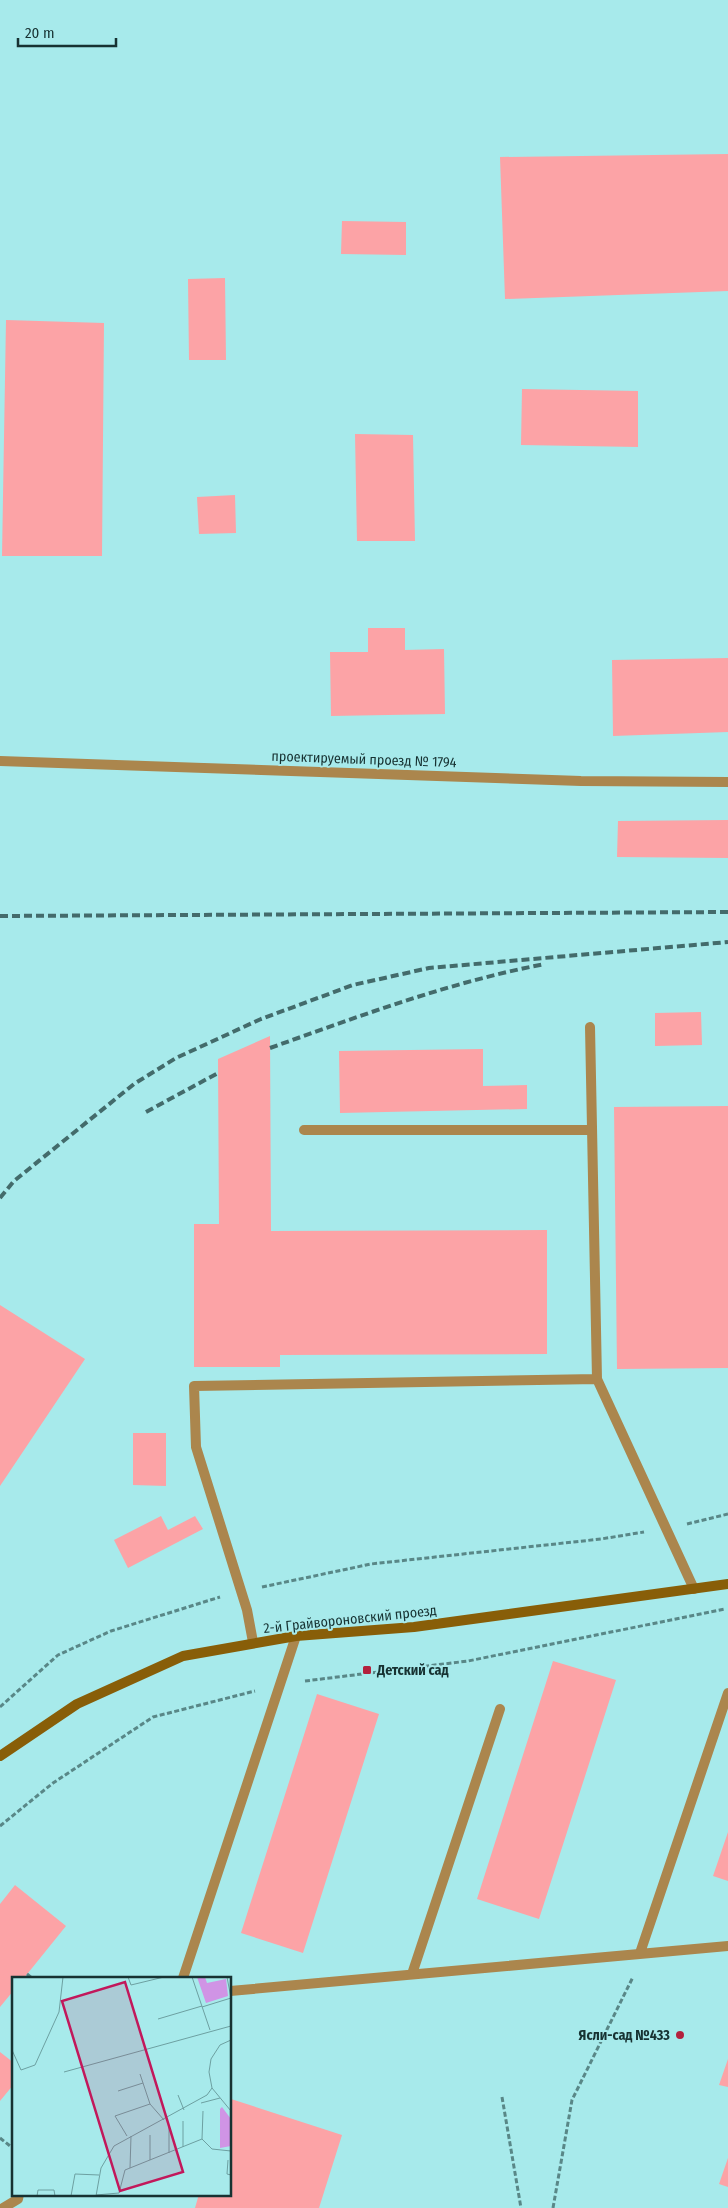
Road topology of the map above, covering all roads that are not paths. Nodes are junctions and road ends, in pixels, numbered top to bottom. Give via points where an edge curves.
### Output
1 (0, 761) edge
2 (728, 782) edge
3 (590, 1027) dead end
4 (304, 1130) dead end
5 (592, 1130) junction
6 (596, 1378) junction
7 (728, 1584) edge
8 (694, 1589) junction
9 (296, 1636) junction
10 (253, 1642) junction
11 (728, 1693) edge
12 (500, 1709) dead end
13 (0, 1756) edge
14 (728, 1946) edge
15 (640, 1953) junction
16 (412, 1974) junction
17 (183, 1977) edge
18 (231, 1991) edge
19 (19, 2196) edge
20 (3, 2208) edge

1 - 2 street, проектируемый проезд № 1794 via 581,781
3 - 5 street
4 - 5 street
5 - 6 street
6 - 8 street
6 - 10 street via 194,1386 196,1448 247,1610
7 - 8 main road, 2-й Грайвороновский проезд
8 - 9 main road, 2-й Грайвороновский проезд via 414,1627
9 - 10 main road, 2-й Грайвороновский проезд
9 - 17 street
10 - 13 main road, 2-й Грайвороновский проезд via 174,1660 77,1704
11 - 15 street
12 - 16 street
14 - 15 street
15 - 16 street
16 - 18 street
19 - 20 street

